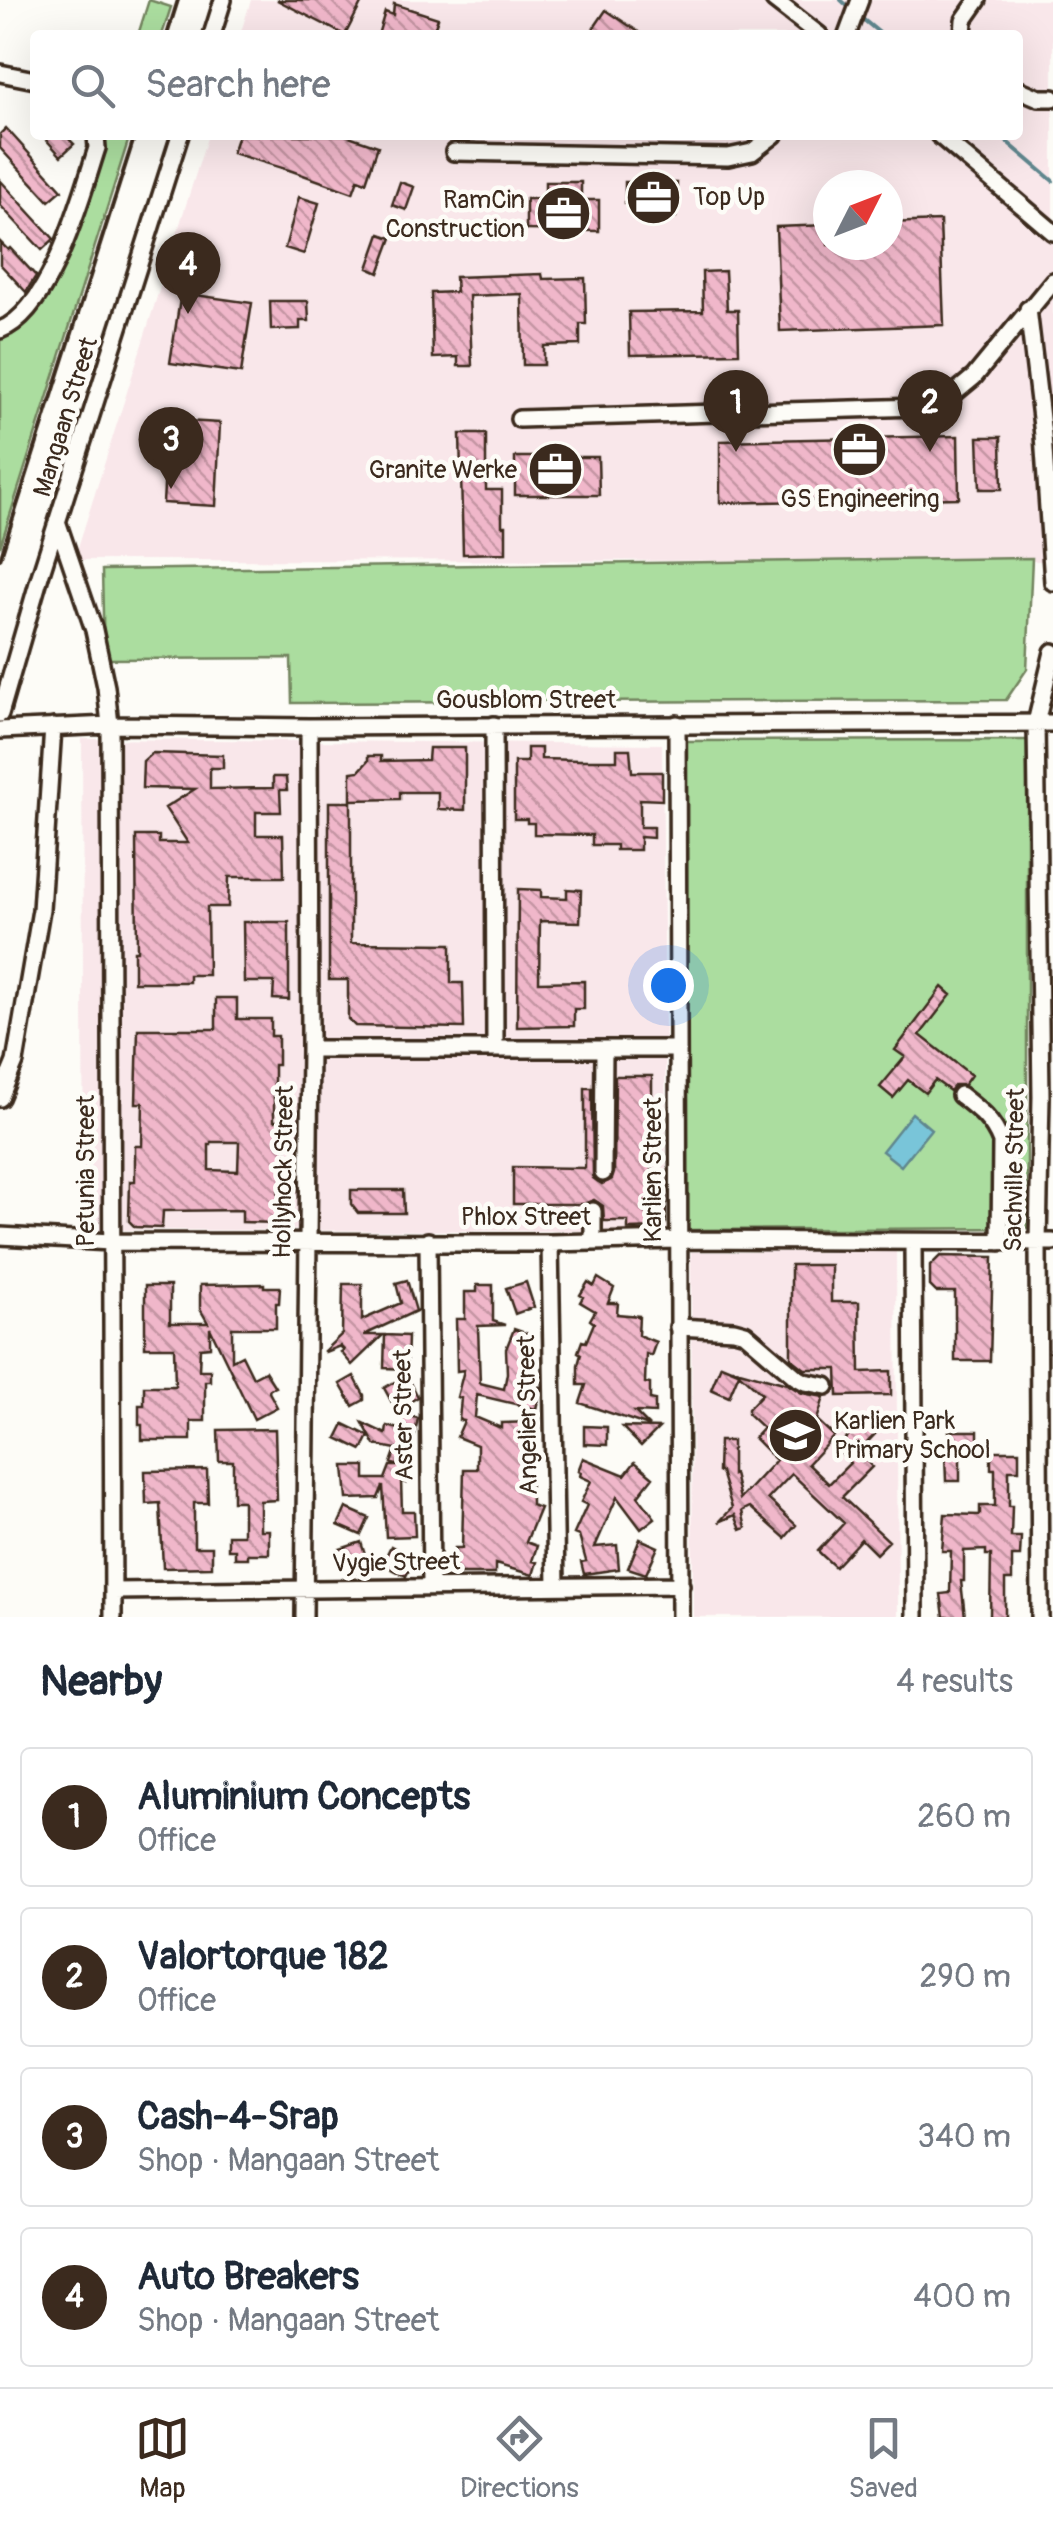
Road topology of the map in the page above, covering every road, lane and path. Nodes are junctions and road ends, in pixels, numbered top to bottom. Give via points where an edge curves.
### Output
1 (222, 0) edge
2 (774, 0) edge
3 (860, 0) edge
4 (978, 0) edge
5 (213, 30) edge
6 (813, 30) edge
7 (849, 30) edge
8 (963, 30) edge
9 (0, 73) edge
10 (30, 79) edge
11 (1023, 91) edge
12 (1053, 98) edge
13 (96, 140) edge
14 (178, 140) edge
15 (768, 140) edge
16 (945, 140) edge
17 (454, 152) dead end
18 (1053, 232) edge
19 (1053, 281) edge
20 (1028, 310) junction
21 (0, 330) edge
22 (519, 419) dead end
23 (58, 524) junction
24 (1053, 582) edge
25 (1053, 652) edge
26 (0, 714) edge
27 (1044, 723) edge
28 (678, 724) junction
29 (110, 725) junction
30 (494, 725) junction
31 (309, 727) junction
32 (53, 728) junction
33 (0, 730) edge
34 (310, 1049) junction
35 (495, 1049) junction
36 (604, 1049) junction
37 (678, 1049) junction
38 (960, 1095) dead end
39 (1047, 1097) edge
40 (0, 1098) edge
41 (603, 1173) dead end
42 (594, 1211) dead end
43 (0, 1236) edge
44 (678, 1240) junction
45 (428, 1241) junction
46 (111, 1242) junction
47 (593, 1242) junction
48 (913, 1242) junction
49 (1000, 1242) junction
50 (1046, 1242) edge
51 (308, 1243) junction
52 (550, 1243) junction
53 (678, 1328) junction
54 (826, 1386) dead end
55 (680, 1585) junction
56 (556, 1586) junction
57 (431, 1588) junction
58 (304, 1589) junction
59 (113, 1591) junction
60 (113, 1617) edge
61 (304, 1617) edge
62 (680, 1617) edge
63 (915, 1617) edge
64 (1040, 1617) edge

1 - 5 street
2 - 6 street
3 - 7 street
4 - 8 street
9 - 10 street
11 - 12 street
13 - 21 street via 57,261 25,312
14 - 23 street, Mangaan Street
15 - 17 street via 728,158
16 - 18 street
19 - 20 street
20 - 22 street via 974,377 951,396 919,408
20 - 24 street
23 - 26 street, Mangaan Street
23 - 29 street, Petunia Street via 94,630
25 - 27 street, Sachville Street
27 - 28 street, Gousblom Street
27 - 39 street, Sachville Street
28 - 30 street, Gousblom Street
28 - 37 street, Karlien Street
29 - 31 street, Gousblom Street
29 - 32 street, Gousblom Street
29 - 46 street, Petunia Street
30 - 31 street, Gousblom Street
30 - 35 street
31 - 34 street, Hollyhock Street
32 - 33 street, Gousblom Street
32 - 40 street via 40,910 15,1062
34 - 35 street
34 - 51 street, Hollyhock Street
35 - 36 street
36 - 37 street
36 - 41 street
37 - 44 street, Karlien Street
38 - 49 street via 988,1117 1001,1142
39 - 50 street, Sachville Street
42 - 47 street
43 - 46 street, Phlox Street
44 - 47 street, Phlox Street
44 - 48 street, Phlox Street
44 - 53 street, Karlien Street
45 - 51 street, Phlox Street
45 - 52 street, Phlox Street
45 - 57 street, Aster Street
46 - 51 street, Phlox Street
46 - 59 street, Petunia Street
47 - 52 street, Phlox Street
48 - 49 street, Phlox Street
48 - 63 street
49 - 50 street, Phlox Street
50 - 64 street, Sachville Street
51 - 58 street, Hollyhock Street
52 - 56 street, Angelier Street
53 - 54 street via 744,1333 805,1382
53 - 55 street, Karlien Street
55 - 56 street, Vygie Street
55 - 62 street, Karlien Street
56 - 57 street, Vygie Street
57 - 58 street, Vygie Street
58 - 59 street, Vygie Street
58 - 61 street, Hollyhock Street
59 - 60 street, Petunia Street

